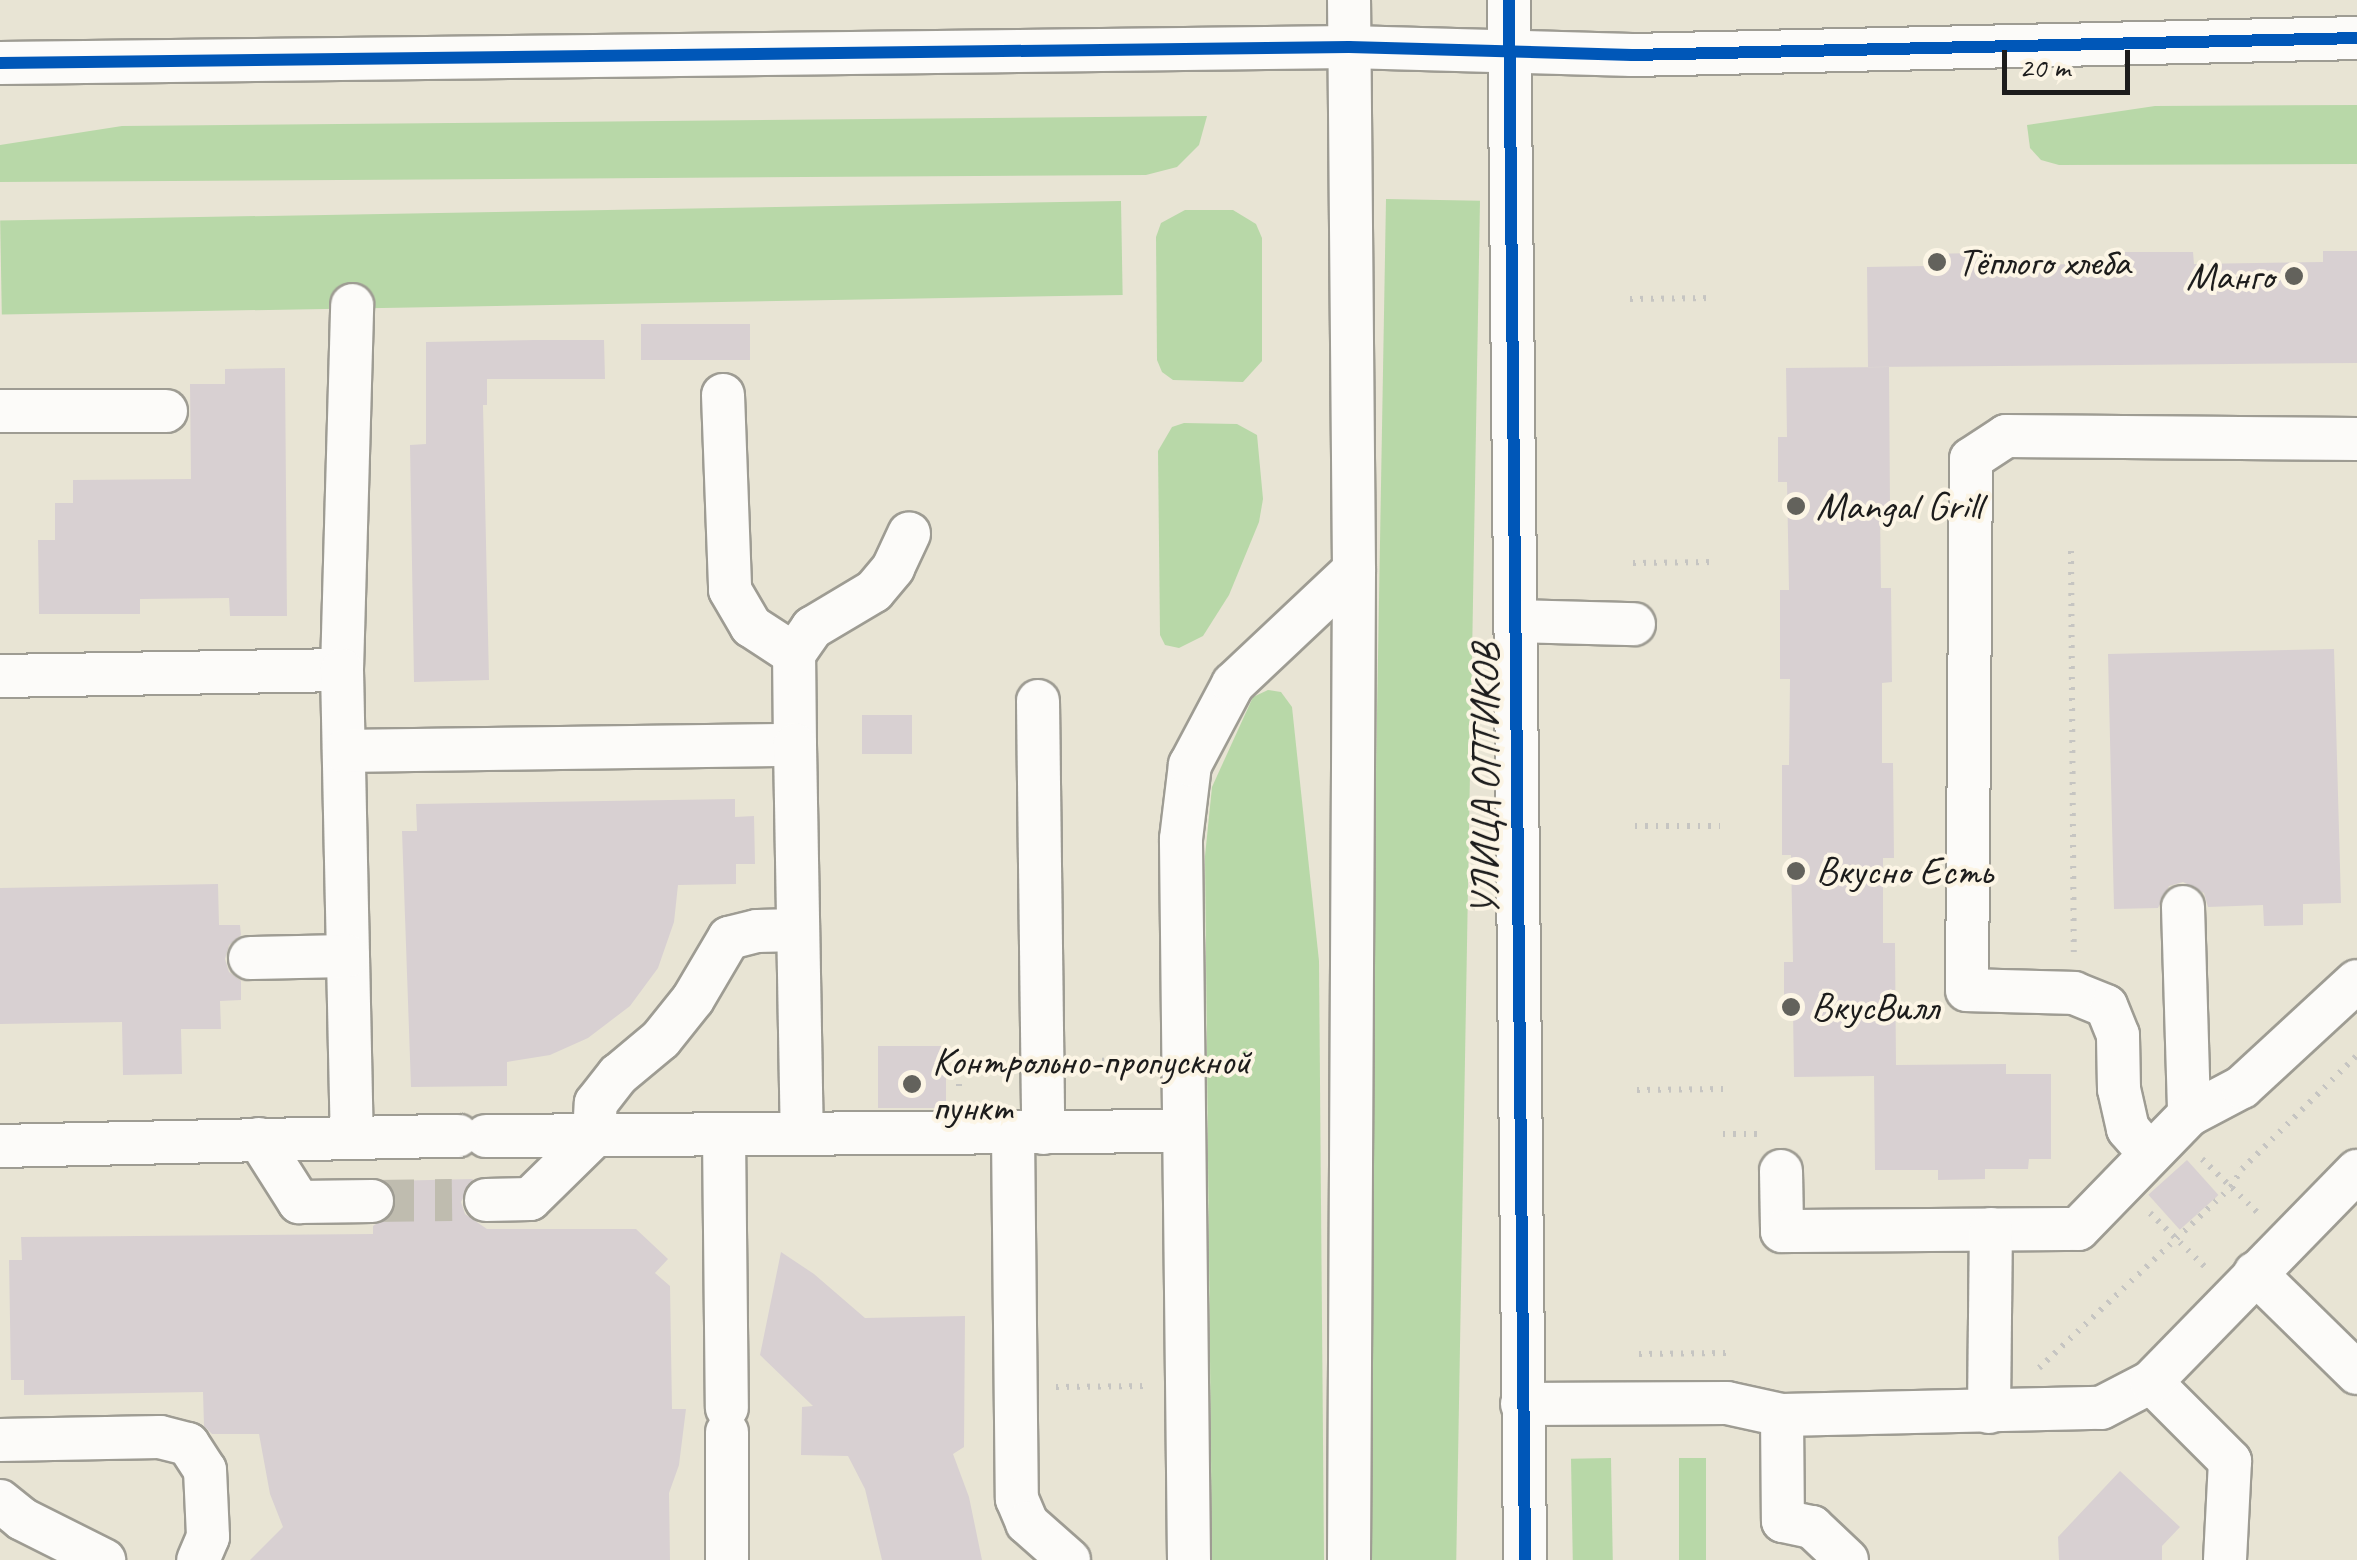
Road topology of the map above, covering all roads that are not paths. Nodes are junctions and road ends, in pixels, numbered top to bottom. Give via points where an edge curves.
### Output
1 (1349, 0) edge
2 (1509, 0) edge
3 (2357, 38) edge
4 (1348, 47) junction
5 (1509, 50) junction
6 (0, 63) edge
7 (352, 305) dead end
8 (723, 395) dead end
9 (0, 411) edge
10 (166, 411) dead end
11 (2357, 439) edge
12 (909, 533) dead end
13 (1354, 570) junction
14 (1516, 621) junction
15 (1634, 624) dead end
16 (794, 654) junction
17 (342, 670) junction
18 (0, 676) edge
19 (1038, 701) dead end
20 (795, 745) junction
21 (344, 750) junction
22 (2183, 907) dead end
23 (798, 930) junction
24 (348, 956) junction
25 (250, 958) dead end
26 (2357, 981) edge
27 (1184, 1131) junction
28 (802, 1132) junction
29 (2171, 1132) junction
30 (1028, 1133) junction
31 (724, 1134) junction
32 (352, 1136) junction
33 (594, 1136) junction
34 (260, 1139) junction
35 (0, 1146) edge
36 (1781, 1170) dead end
37 (2357, 1171) edge
38 (467, 1200) tunnel mouth
39 (372, 1201) tunnel mouth
40 (1991, 1230) junction
41 (2245, 1284) junction
42 (2357, 1374) edge
43 (2151, 1382) junction
44 (1522, 1404) junction
45 (1989, 1412) junction
46 (1782, 1415) junction
47 (0, 1440) edge
48 (0, 1501) edge
49 (1784, 1541) edge
50 (104, 1560) edge
51 (198, 1560) edge
52 (727, 1560) edge
53 (1070, 1560) edge
54 (1189, 1560) edge
55 (1349, 1560) edge
56 (1524, 1560) edge
57 (1847, 1560) edge
58 (2226, 1560) edge

1 - 4 street
2 - 5 street, УЛИЦА ОПТИКОВ
3 - 5 street via 1632,56
4 - 5 street
4 - 6 street
4 - 13 street
5 - 14 street, УЛИЦА ОПТИКОВ
7 - 17 street
8 - 16 street via 730,590 751,626
9 - 10 street
11 - 29 street via 2006,436 1971,459 1967,990 2074,993 2106,1006 2118,1035 2128,1129
12 - 16 street via 874,591 812,628
13 - 27 street via 1233,684 1190,766 1181,838
13 - 55 street
14 - 15 street
14 - 44 street, УЛИЦА ОПТИКОВ
16 - 20 street
17 - 18 street
17 - 21 street
19 - 30 street
20 - 21 street
20 - 23 street
21 - 24 street
22 - 29 street
23 - 28 street
23 - 33 street via 730,938 661,1038 596,1103
24 - 25 street
24 - 32 street
26 - 29 street via 2242,1087
27 - 30 street
27 - 54 street
28 - 30 street
28 - 31 street
29 - 40 street via 2078,1229
30 - 53 street via 1017,1499 1027,1523
31 - 33 street
31 - 52 street
32 - 33 street
32 - 34 street
33 - 38 street via 530,1199
34 - 35 street
34 - 39 street via 299,1202
36 - 40 street via 1782,1231
37 - 41 street
40 - 45 street
41 - 42 street
41 - 43 street
43 - 45 street via 2101,1408
43 - 58 street via 2230,1461
44 - 46 street via 1726,1403
44 - 56 street, УЛИЦА ОПТИКОВ
45 - 46 street
46 - 49 street
47 - 51 street via 160,1436 188,1444 205,1470 208,1537
48 - 50 street
49 - 57 street via 1812,1527

